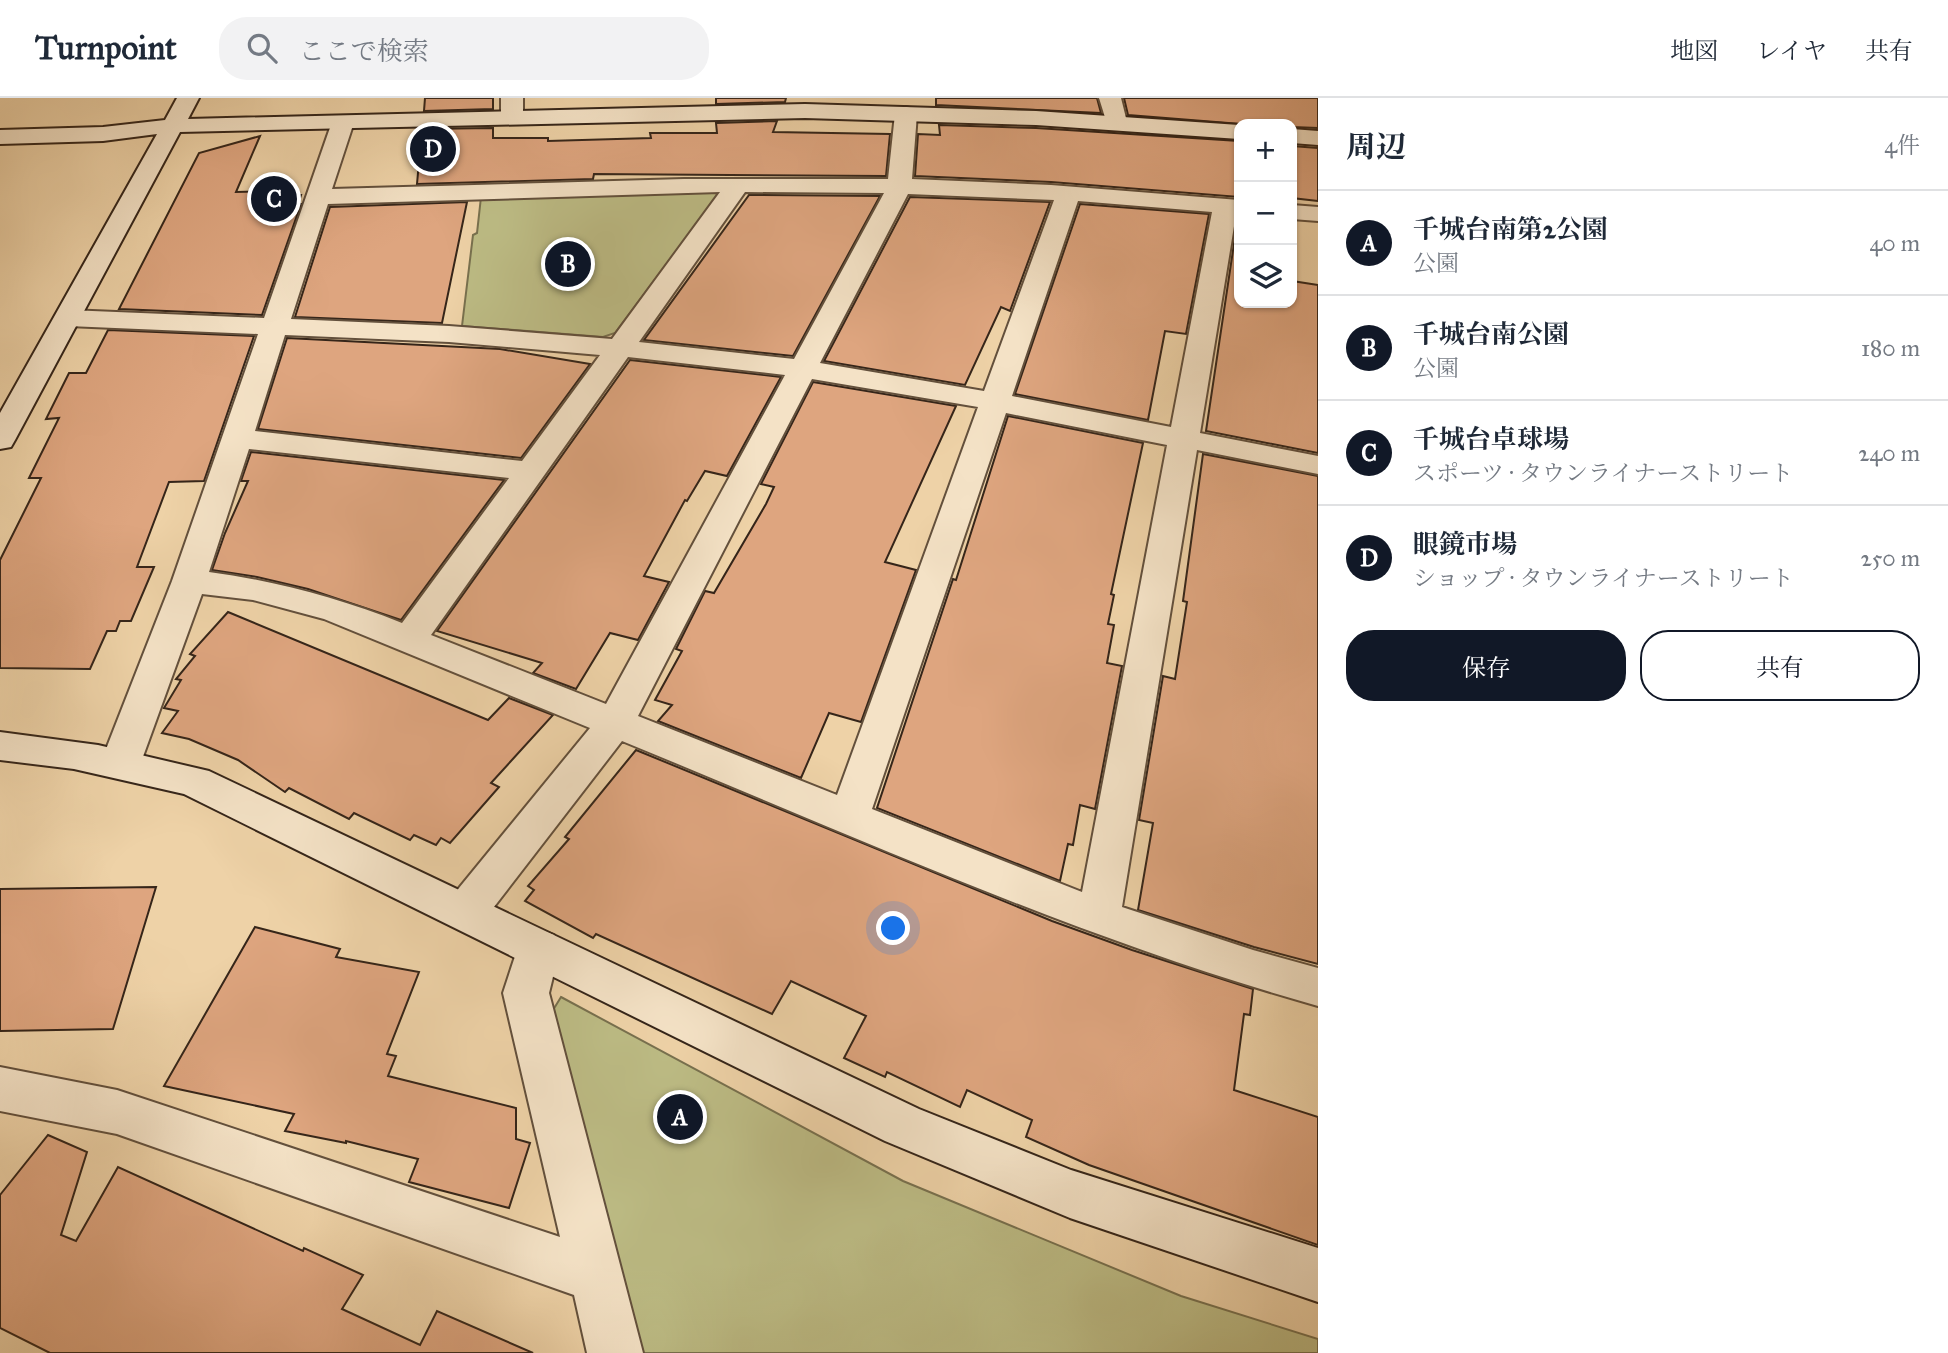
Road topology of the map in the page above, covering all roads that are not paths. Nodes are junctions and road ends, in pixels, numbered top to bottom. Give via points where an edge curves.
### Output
1 (188, 98) edge
2 (1110, 98) edge
3 (804, 105) edge
4 (512, 108) edge
5 (906, 114) junction
6 (343, 122) junction
7 (1116, 122) junction
8 (0, 124) edge
9 (172, 126) junction
10 (1234, 132) edge
11 (1297, 136) edge
12 (0, 137) edge
13 (1318, 138) edge
14 (738, 185) junction
15 (900, 186) junction
16 (1068, 194) junction
17 (318, 197) junction
18 (1232, 206) edge
19 (1297, 212) edge
20 (1318, 214) edge
21 (68, 318) junction
22 (275, 327) junction
23 (619, 348) junction
24 (804, 369) junction
25 (993, 401) junction
26 (237, 438) junction
27 (1184, 438) junction
28 (0, 440) edge
29 (1318, 465) edge
30 (530, 471) junction
31 (188, 581) junction
32 (410, 638) junction
33 (615, 723) junction
34 (0, 746) edge
35 (121, 762) junction
36 (849, 817) junction
37 (465, 912) junction
38 (1099, 917) junction
39 (538, 948) junction
40 (1318, 986) edge
41 (0, 1089) edge
42 (1318, 1275) edge
43 (596, 1276) junction
44 (615, 1353) edge

1 - 9 street
2 - 7 street
3 - 4 street
3 - 5 street
4 - 6 street
5 - 7 street
5 - 15 street
6 - 9 street
6 - 17 street
7 - 10 street
8 - 9 street via 109,121
9 - 12 street via 103,134
9 - 21 street
11 - 13 street
14 - 15 street
14 - 17 street
14 - 23 street
15 - 16 street
15 - 24 street
16 - 18 street
16 - 25 street
17 - 22 street
18 - 27 street
19 - 20 street
21 - 22 street
21 - 28 street
22 - 23 street via 450,334
22 - 26 street
23 - 24 street
23 - 30 street
24 - 25 street
24 - 33 street
25 - 27 street
25 - 36 street
26 - 30 street
26 - 31 street
27 - 29 street
27 - 38 street
30 - 32 street
31 - 32 street via 253,589 335,610
31 - 35 street
32 - 33 street
33 - 36 street
33 - 37 street
34 - 35 street
35 - 37 street via 195,782
36 - 38 street
37 - 39 street
38 - 40 street
39 - 42 street via 902,1125 1070,1194
39 - 43 street via 526,993
41 - 43 street via 117,1112
43 - 44 street

